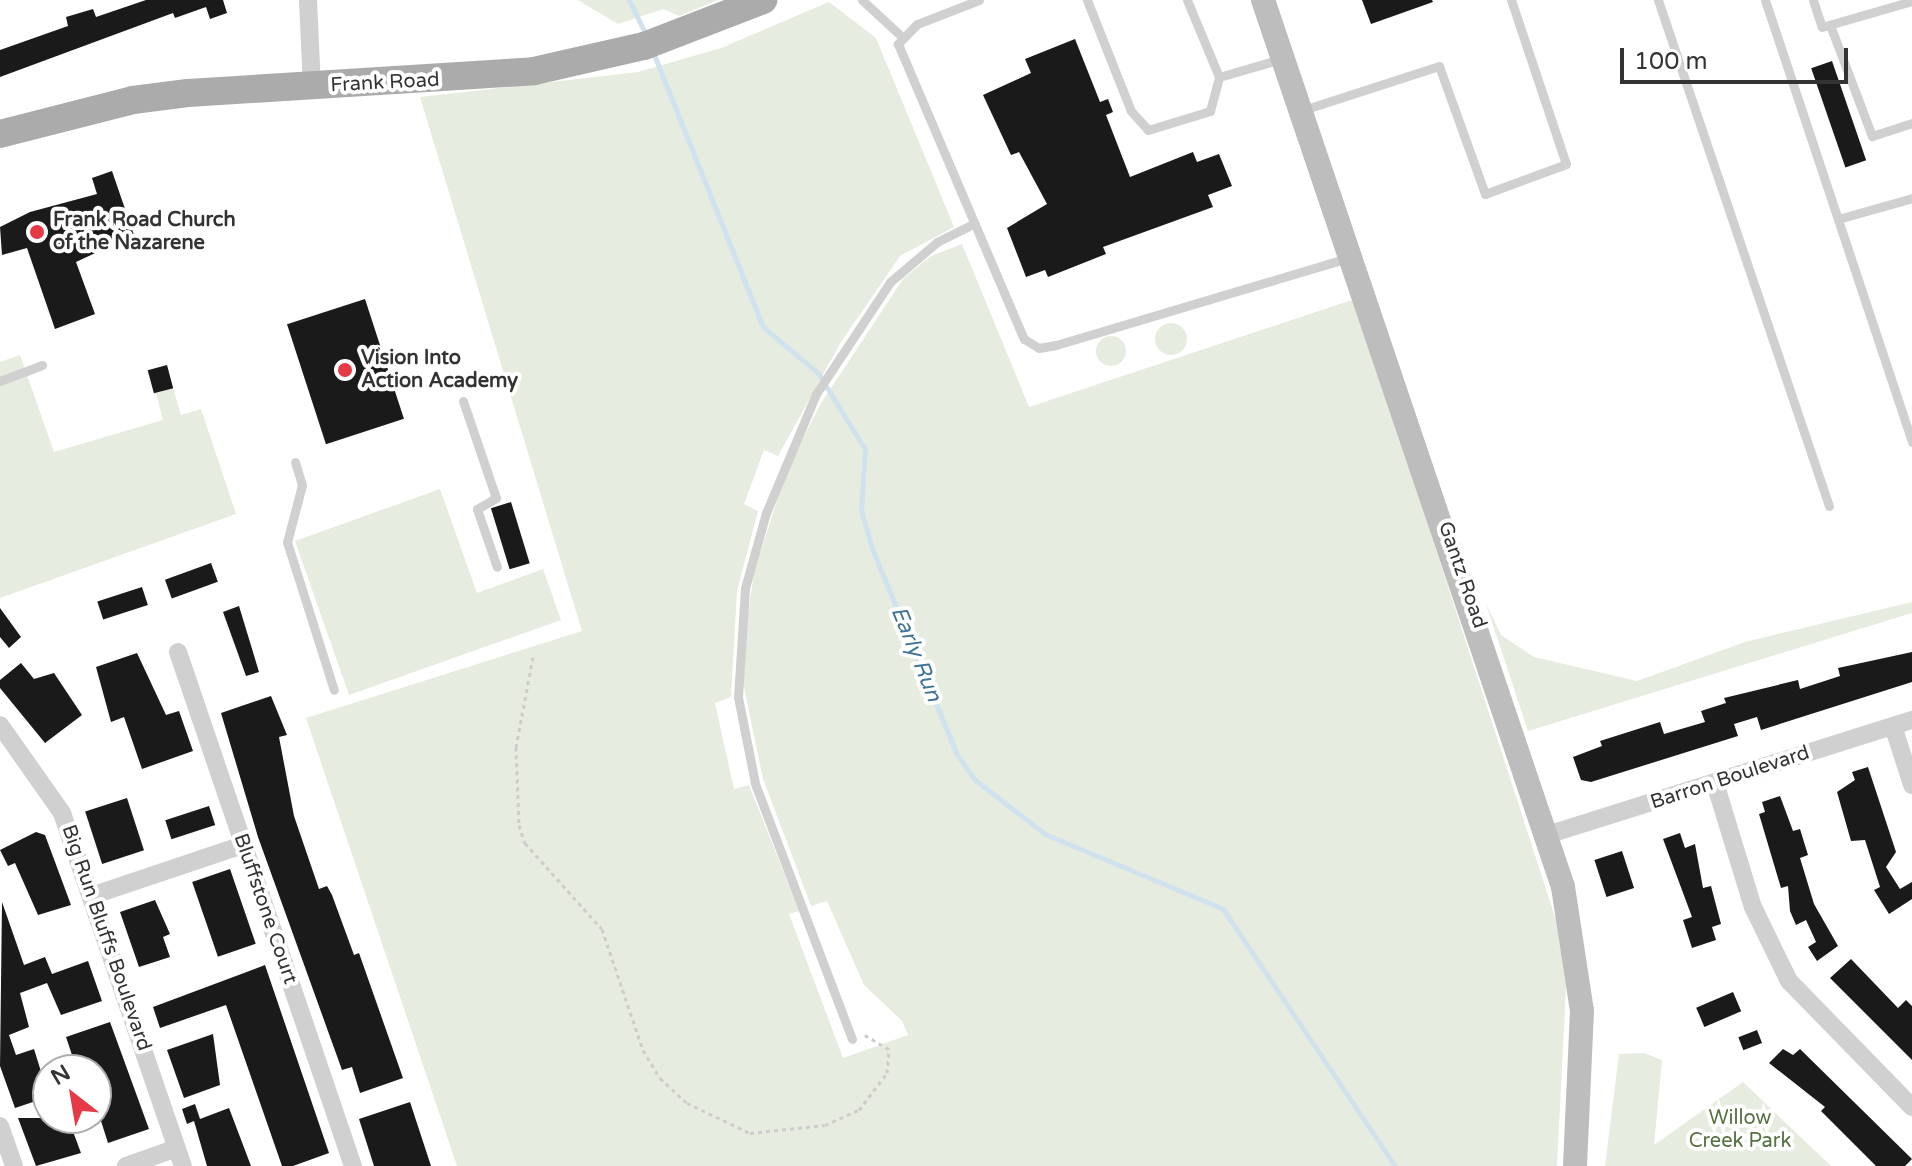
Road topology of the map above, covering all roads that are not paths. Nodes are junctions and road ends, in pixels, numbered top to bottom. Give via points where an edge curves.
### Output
1 (308, 0) edge
2 (763, 0) edge
3 (862, 0) edge
4 (979, 0) edge
5 (1087, 0) edge
6 (1187, 0) edge
7 (1263, 0) edge
8 (1511, 0) edge
9 (1658, 0) edge
10 (1765, 0) edge
11 (1813, 0) edge
12 (1912, 1) edge
13 (878, 4) edge
14 (1830, 25) junction
15 (900, 35) junction
16 (1284, 58) junction
17 (1219, 77) junction
18 (312, 87) junction
19 (1300, 111) junction
20 (1912, 123) edge
21 (0, 134) edge
22 (1912, 198) edge
23 (1838, 219) junction
24 (975, 223) junction
25 (1352, 256) junction
26 (42, 365) dead end
27 (0, 381) edge
28 (463, 401) dead end
29 (1912, 442) edge
30 (295, 462) dead end
31 (1829, 506) dead end
32 (497, 567) dead end
33 (178, 652) dead end
34 (334, 690) dead end
35 (1912, 720) edge
36 (0, 725) edge
37 (1893, 726) junction
38 (1715, 783) junction
39 (1912, 785) edge
40 (1547, 835) junction
41 (243, 845) junction
42 (94, 895) junction
43 (852, 1039) dead end
44 (1912, 1107) edge
45 (0, 1126) edge
46 (180, 1157) edge
47 (14, 1166) edge
48 (126, 1166) edge
49 (353, 1166) edge
50 (1575, 1166) edge

1 - 18 street
2 - 18 main road, Frank Road via 617,53 478,78
3 - 13 lane
4 - 15 lane
5 - 17 lane via 1131,111 1148,130 1210,111
6 - 17 lane
7 - 16 main road, Gantz Road
8 - 19 lane via 1566,164 1485,194 1439,66
9 - 31 lane
10 - 23 lane
11 - 14 lane via 1822,27
12 - 14 lane
13 - 15 lane
14 - 20 lane via 1872,136
15 - 24 lane via 902,58
16 - 17 lane
16 - 19 main road, Gantz Road
18 - 21 main road, Frank Road via 133,100
19 - 25 main road, Gantz Road
22 - 23 lane
23 - 29 lane
24 - 25 lane via 1013,323 1039,348
24 - 43 lane via 937,242 890,282 831,370 766,513 745,588 738,697 755,783
25 - 40 main road, Gantz Road
26 - 27 lane
28 - 32 lane via 496,498 477,509
30 - 34 lane via 302,485 287,542
33 - 41 street, Bluffstone Court
35 - 37 street, Barron Boulevard
36 - 42 street, Big Run Bluffs Boulevard via 62,813
37 - 38 street, Barron Boulevard
37 - 39 street
38 - 40 street, Barron Boulevard
38 - 44 street via 1753,907 1789,981
40 - 50 main road, Gantz Road via 1580,983 1583,1083
41 - 42 street
41 - 49 street, Bluffstone Court
42 - 46 street, Big Run Bluffs Boulevard
45 - 47 street
46 - 48 street

